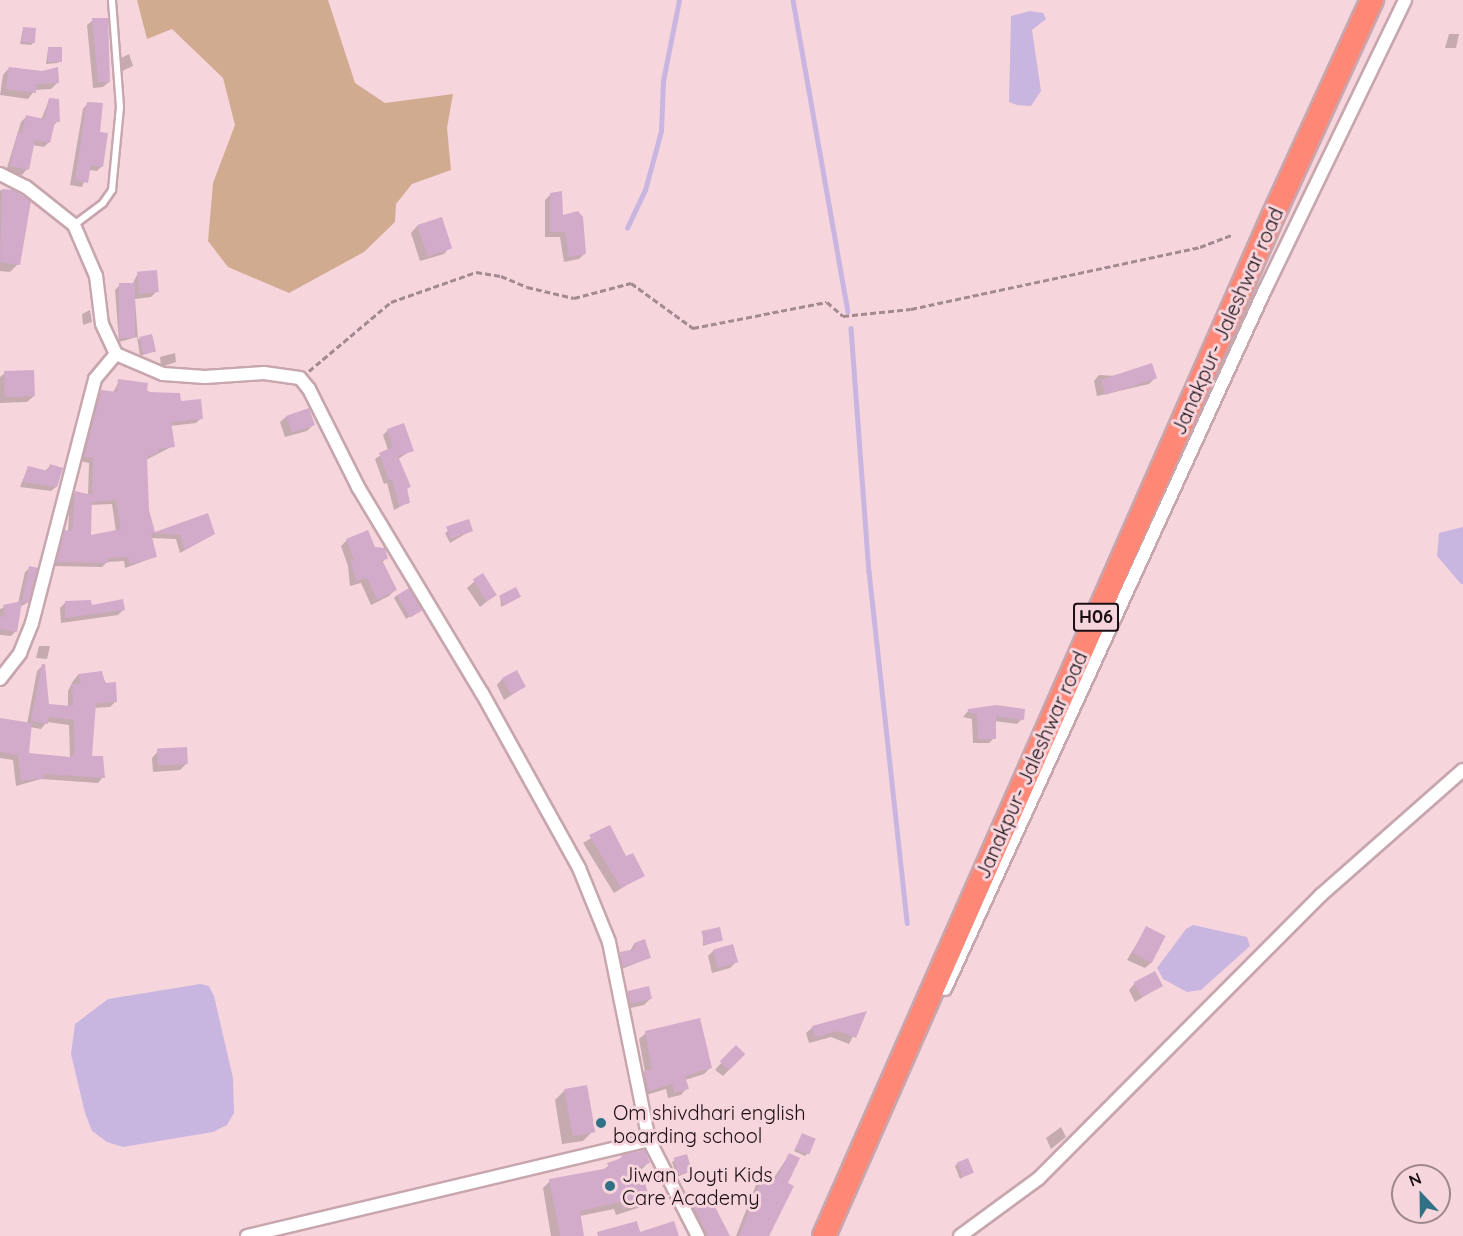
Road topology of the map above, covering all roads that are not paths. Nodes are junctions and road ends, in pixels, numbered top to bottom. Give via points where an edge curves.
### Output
1 (112, 0) edge
2 (1372, 0) edge
3 (1405, 0) edge
4 (0, 174) edge
5 (74, 225) junction
6 (116, 354) junction
7 (0, 679) edge
8 (1463, 770) edge
9 (650, 1140) junction
10 (247, 1236) edge
11 (698, 1236) edge
12 (826, 1236) edge
13 (960, 1236) edge

1 - 5 lane via 120,107 112,190 103,203
2 - 12 highway, Janakpur- Jaleshwar road / H06 via 1273,216
3 - 12 street via 1264,292
4 - 5 street via 26,187
5 - 6 street via 96,276 102,324
6 - 7 street via 95,379 32,624 20,653
6 - 9 street via 163,374 264,373 300,378 364,497 482,693 579,868 609,942
8 - 13 street via 1321,895 1038,1179
9 - 10 street
9 - 11 street

